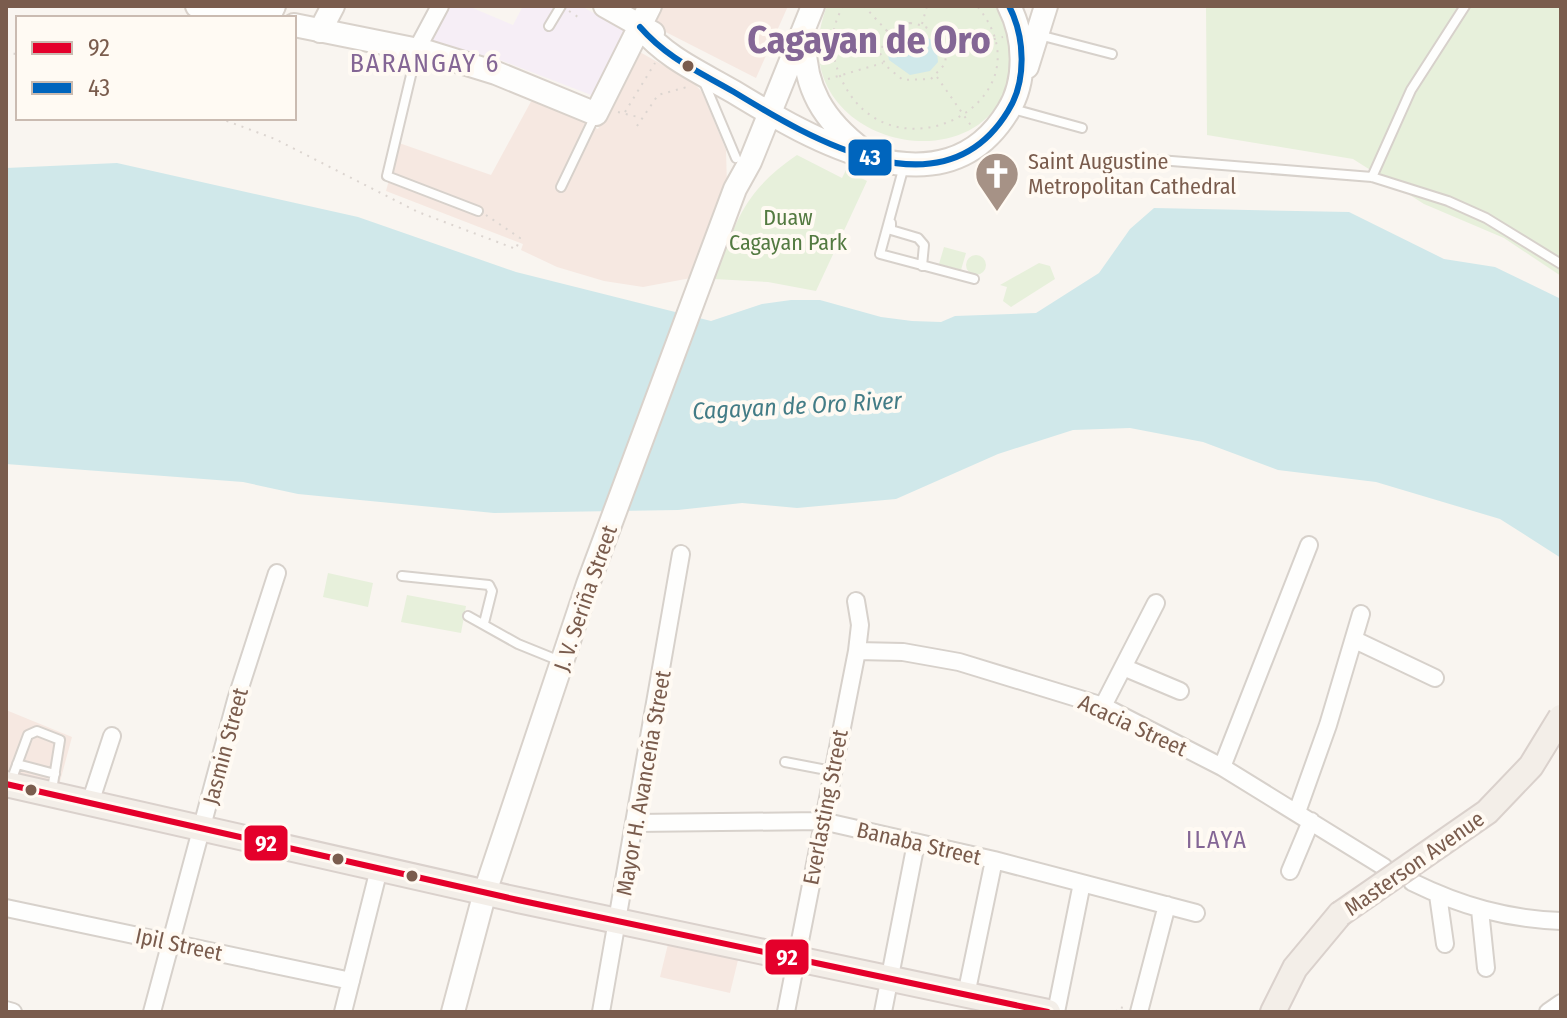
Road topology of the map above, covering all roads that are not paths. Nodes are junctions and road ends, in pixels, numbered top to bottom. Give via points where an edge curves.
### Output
1 (197, 6) edge
2 (333, 6) edge
3 (440, 6) edge
4 (561, 6) edge
5 (605, 6) edge
6 (650, 6) edge
7 (1009, 6) edge
8 (1046, 6) edge
9 (1465, 6) edge
10 (805, 11) edge
11 (246, 16) edge
12 (296, 25) edge
13 (549, 26) dead end
14 (640, 27) junction
15 (320, 31) junction
16 (1018, 35) junction
17 (417, 49) junction
18 (1112, 54) dead end
19 (701, 76) junction
20 (766, 103) junction
21 (1010, 108) junction
22 (596, 114) junction
23 (1082, 128) dead end
24 (802, 131) junction
25 (848, 139) junction
26 (873, 158) junction
27 (743, 160) junction
28 (1159, 160) dead end
29 (906, 165) junction
30 (1372, 177) junction
31 (561, 187) dead end
32 (478, 211) road end
33 (1561, 264) edge
34 (922, 266) junction
35 (974, 279) dead end
36 (1309, 545) dead end
37 (681, 554) dead end
38 (277, 573) dead end
39 (402, 576) dead end
40 (856, 601) dead end
41 (1156, 603) dead end
42 (1361, 614) dead end
43 (468, 616) dead end
44 (484, 623) junction
45 (1355, 640) junction
46 (857, 651) junction
47 (562, 661) junction
48 (1123, 667) junction
49 (1435, 678) dead end
50 (1180, 691) dead end
51 (1103, 706) junction
52 (1561, 717) edge
53 (112, 736) dead end
54 (785, 762) dead end
55 (1222, 767) junction
56 (832, 771) junction
57 (11, 778) edge
58 (53, 784) junction
59 (90, 803) junction
60 (1304, 816) junction
61 (822, 821) junction
62 (636, 823) junction
63 (203, 829) junction
64 (916, 843) junction
65 (994, 860) junction
66 (1384, 867) dead end
67 (379, 869) junction
68 (1290, 871) dead end
69 (1412, 882) dead end
70 (1082, 883) junction
71 (485, 892) junction
72 (1438, 895) junction
73 (1167, 905) junction
74 (6, 908) edge
75 (1480, 910) junction
76 (1196, 913) dead end
77 (1561, 921) edge
78 (620, 922) junction
79 (171, 943) junction
80 (1445, 944) dead end
81 (797, 958) junction
82 (1486, 968) dead end
83 (889, 979) junction
84 (351, 981) junction
85 (966, 995) junction
86 (1561, 1003) edge
87 (6, 1010) edge
88 (13, 1012) edge
89 (152, 1012) edge
90 (343, 1012) edge
91 (453, 1012) edge
92 (601, 1012) edge
93 (786, 1012) edge
94 (883, 1012) edge
95 (1048, 1012) edge
96 (1056, 1012) edge
97 (1139, 1012) edge
98 (1273, 1012) edge
99 (1548, 1012) edge

1 - 11 main road
2 - 15 main road
3 - 17 street
4 - 13 lane
5 - 14 main road
6 - 14 main road
7 - 16 main road
8 - 16 main road
9 - 30 lane via 1411,90
10 - 20 main road, J. V. Seriña Street
10 - 25 main road via 809,84 820,107
12 - 15 main road
14 - 19 main road via 662,52
14 - 20 main road
14 - 22 main road
15 - 17 main road
16 - 18 lane
16 - 21 main road via 1019,87
17 - 22 main road via 496,73
17 - 32 lane via 387,176
19 - 20 main road
19 - 27 lane
20 - 24 main road
20 - 25 main road
20 - 27 main road, J. V. Seriña Street
21 - 23 lane
21 - 29 main road via 982,141 938,163
22 - 31 lane
24 - 26 main road
24 - 27 main road via 783,135
25 - 26 main road
26 - 29 main road
27 - 47 main road, J. V. Seriña Street
28 - 30 lane
29 - 34 lane via 889,227 924,245
29 - 34 lane via 879,253
30 - 33 lane via 1461,207
34 - 35 lane
36 - 55 street
37 - 62 street, Mayor H. Avanceña Street
38 - 63 street, Jasmin Street via 236,700
39 - 44 lane via 489,585
40 - 46 street, Everlasting Street
41 - 48 street
42 - 45 street
43 - 44 lane
44 - 47 lane
45 - 49 street
45 - 60 street
46 - 51 street, Acacia Street via 959,662
46 - 56 street, Everlasting Street
47 - 71 main road, J. V. Seriña Street
48 - 50 street
48 - 51 street
51 - 55 street, Acacia Street
52 - 98 main road, Masterson Avenue, bridge via 1531,766 1487,812 1340,914 1295,968
53 - 59 street
54 - 56 lane
55 - 60 street, Acacia Street
56 - 61 street, Everlasting Street
57 - 58 main road
57 - 58 lane via 28,735 37,731 60,740
58 - 59 main road
59 - 63 main road
60 - 66 street, Acacia Street
60 - 68 street
61 - 62 street, Banaba Street
61 - 64 street, Banaba Street
61 - 81 street, Everlasting Street
62 - 78 street, Mayor H. Avanceña Street
63 - 67 main road
63 - 79 street, Jasmin Street
64 - 65 street, Banaba Street
64 - 83 street
65 - 70 street, Banaba Street
65 - 85 street
67 - 71 main road
67 - 84 street
69 - 72 street
70 - 73 street, Banaba Street
70 - 96 street
71 - 78 main road
71 - 91 main road, J. V. Seriña Street
72 - 75 street
72 - 80 street
73 - 76 street, Banaba Street
73 - 97 street
74 - 79 street, Ipil Street
75 - 77 street
75 - 82 street
78 - 81 main road
78 - 92 street, Mayor H. Avanceña Street
79 - 84 street, Ipil Street
79 - 89 street, Jasmin Street
81 - 83 main road
81 - 93 street, Everlasting Street
83 - 85 main road
83 - 94 street
84 - 90 street
85 - 95 main road
86 - 99 street
87 - 88 street

